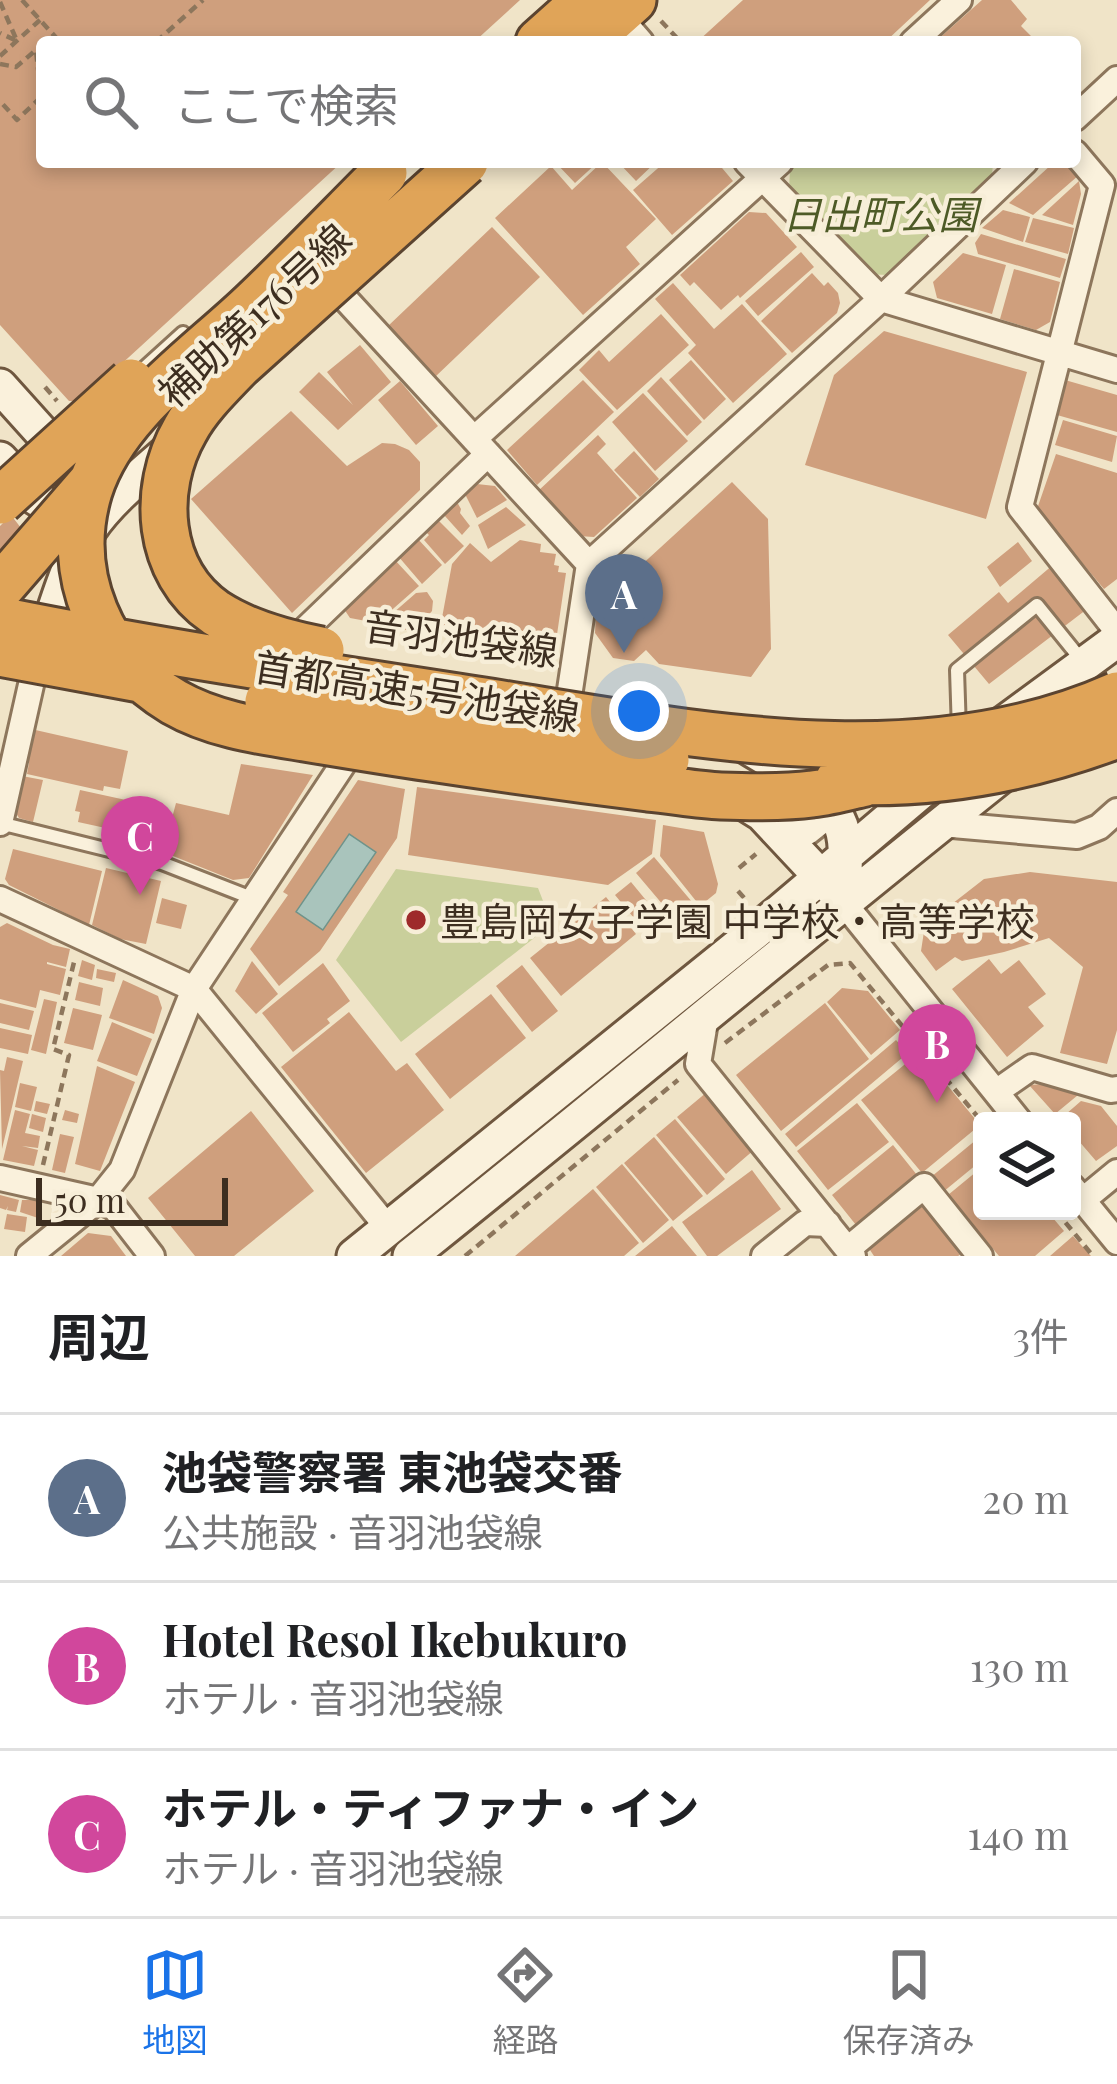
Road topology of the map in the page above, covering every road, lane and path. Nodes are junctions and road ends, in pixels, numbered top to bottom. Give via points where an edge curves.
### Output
1 (22, 0) edge
2 (202, 0) edge
3 (586, 0) edge
4 (657, 0) edge
5 (959, 0) edge
6 (0, 2) edge
7 (40, 20) junction
8 (619, 31) edge
9 (0, 33) edge
10 (55, 36) edge
11 (163, 36) edge
12 (545, 36) edge
13 (920, 36) edge
14 (17, 41) junction
15 (36, 50) edge
16 (0, 60) edge
17 (1117, 79) edge
18 (0, 101) edge
19 (36, 102) edge
20 (1081, 112) edge
21 (1081, 160) edge
22 (390, 168) edge
23 (390, 168) edge
24 (434, 168) edge
25 (458, 168) edge
26 (472, 168) edge
27 (762, 168) edge
28 (764, 168) edge
29 (1015, 168) edge
30 (338, 291) junction
31 (881, 299) junction
32 (183, 333) dead end
33 (1058, 352) junction
34 (1117, 370) edge
35 (140, 372) dead end
36 (0, 386) edge
37 (0, 418) edge
38 (481, 447) junction
39 (0, 459) edge
40 (0, 501) edge
41 (115, 501) junction
42 (88, 531) junction
43 (590, 564) junction
44 (0, 588) edge
45 (0, 604) edge
46 (54, 614) junction
47 (0, 620) edge
48 (1117, 631) edge
49 (1117, 640) edge
50 (280, 653) junction
51 (11, 666) edge
52 (1101, 680) edge
53 (1117, 684) edge
54 (569, 695) junction
55 (699, 715) junction
56 (613, 720) junction
57 (364, 733) junction
58 (1117, 735) edge
59 (970, 743) junction
60 (560, 762) junction
61 (866, 783) junction
62 (1117, 811) edge
63 (0, 823) edge
64 (941, 824) junction
65 (756, 854) dead end
66 (739, 868) dead end
67 (837, 879) junction
68 (738, 891) dead end
69 (0, 899) edge
70 (254, 899) junction
71 (747, 902) dead end
72 (80, 935) junction
73 (194, 989) junction
74 (706, 1016) junction
75 (1117, 1089) edge
76 (996, 1092) junction
77 (1012, 1112) edge
78 (1117, 1172) edge
79 (0, 1178) edge
80 (38, 1187) junction
81 (1081, 1192) edge
82 (1081, 1199) edge
83 (98, 1200) junction
84 (1063, 1220) edge
85 (828, 1224) junction
86 (388, 1228) junction
87 (1117, 1242) edge
88 (851, 1253) edge
89 (29, 1256) edge
90 (152, 1256) edge
91 (354, 1256) edge
92 (410, 1256) edge
93 (764, 1256) edge
94 (980, 1256) edge
95 (1093, 1256) edge

1 - 7 path
2 - 11 path
3 - 12 highway
4 - 8 main road
5 - 13 street
6 - 14 path
7 - 10 path
7 - 14 path
9 - 14 path
14 - 16 path
15 - 16 path via 16,67
17 - 20 street
18 - 19 path via 17,120
21 - 33 street via 1102,185
22 - 40 highway, bridge via 239,283
23 - 61 highway, bridge via 112,442 88,494 81,561 100,628 123,660 200,714 379,751 721,796 812,794
24 - 44 highway, bridge via 183,388
25 - 56 highway, bridge via 207,399 167,470 164,527 172,559 213,611 264,636
26 - 30 main road, 補助第176号線
27 - 38 street
28 - 31 street
29 - 31 street
30 - 38 street
30 - 41 main road, 補助第176号線
31 - 33 street
31 - 43 street
32 - 35 lane
33 - 34 street
33 - 48 street via 1020,508
36 - 41 main road
37 - 42 main road via 56,479
38 - 43 street
38 - 50 street
39 - 42 main road via 36,498
41 - 42 main road, 補助第176号線
42 - 46 main road, 補助第176号線
43 - 54 street
45 - 46 main road, 音羽池袋線
46 - 50 main road, 音羽池袋線
46 - 51 main road, 補助第176号線
47 - 56 highway, 首都高速5号池袋線, bridge
49 - 52 main road
50 - 54 main road, 音羽池袋線
51 - 57 main road
51 - 61 highway, 首都高速5号池袋線, bridge
51 - 63 street
52 - 56 highway, 首都高速5号池袋線, bridge via 1064,716 910,745 761,740
52 - 59 main road
52 - 59 lane via 1037,605 957,670
53 - 64 main road
54 - 55 main road, 音羽池袋線
54 - 60 street
55 - 59 main road, 音羽池袋線 via 873,750
55 - 67 main road via 826,801 843,832
57 - 60 main road
57 - 70 street
58 - 61 highway, 首都高速5号池袋線, bridge via 991,771
59 - 67 main road
60 - 67 main road via 724,792
62 - 64 street via 1077,836
63 - 70 lane via 162,863
64 - 67 main road
65 - 66 path
67 - 74 main road
67 - 76 street
67 - 86 main road
68 - 71 path
69 - 72 street
70 - 73 street
72 - 73 street
72 - 80 path via 53,1049 69,1055
73 - 83 street via 122,1170
73 - 86 street
74 - 85 street via 698,1064
74 - 92 main road
75 - 76 street via 1032,1067
76 - 77 street
78 - 81 street
79 - 80 street
80 - 83 street
82 - 87 street
83 - 89 street
83 - 90 street via 114,1207
84 - 95 path
85 - 88 street
85 - 93 street via 805,1223
86 - 91 main road
88 - 94 street via 924,1186

